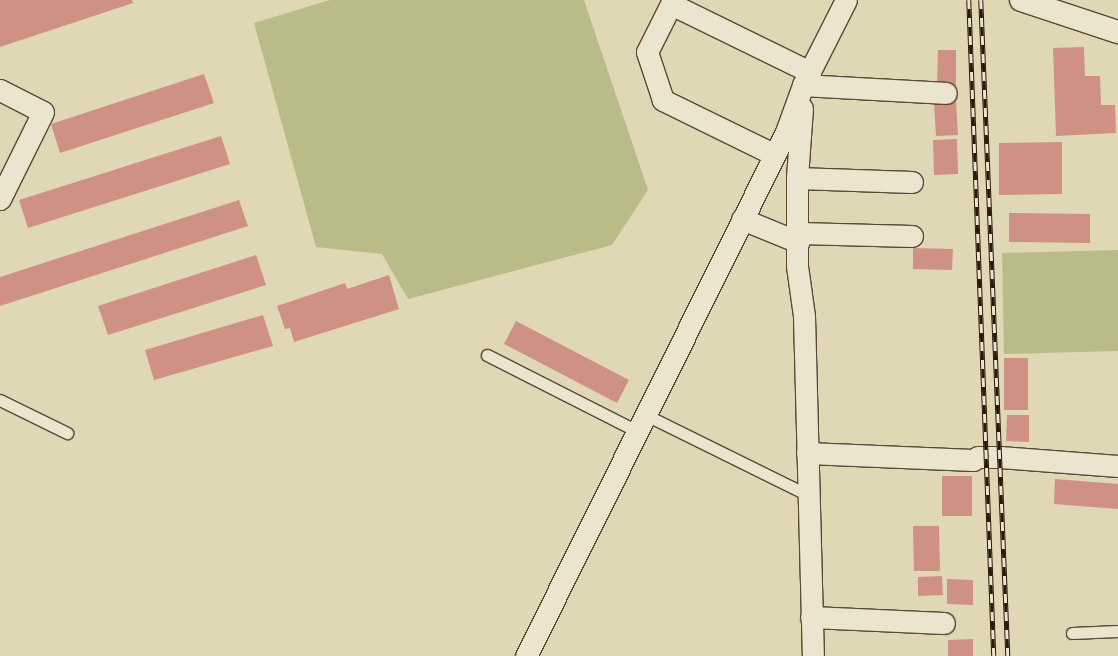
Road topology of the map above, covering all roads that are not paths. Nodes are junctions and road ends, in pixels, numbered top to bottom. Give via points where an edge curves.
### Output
1 (846, 0) edge
2 (1021, 0) edge
3 (1116, 35) edge
4 (807, 78) junction
5 (0, 90) edge
6 (946, 93) dead end
7 (774, 154) junction
8 (797, 178) junction
9 (912, 182) dead end
10 (0, 199) edge
11 (742, 219) junction
12 (912, 236) dead end
13 (798, 238) junction
14 (487, 355) dead end
15 (0, 400) edge
16 (641, 423) junction
17 (66, 433) dead end
18 (807, 453) junction
19 (1118, 466) edge
20 (808, 495) junction
21 (812, 617) junction
22 (944, 623) dead end
23 (1118, 631) edge
24 (1072, 633) dead end
25 (526, 656) edge
26 (813, 656) edge

1 - 4 street
2 - 3 street
4 - 6 street
4 - 7 street via 786,132
4 - 7 street via 671,4 647,52 662,100
4 - 8 street
5 - 10 street via 43,112
7 - 11 street
8 - 9 street
8 - 13 street
11 - 13 street
11 - 16 street
12 - 13 street
13 - 18 street via 797,266 804,316
14 - 16 lane
15 - 17 lane
16 - 20 lane
16 - 25 street
18 - 19 street via 973,460 978,457 1000,457
18 - 20 street
20 - 21 street
21 - 22 street
21 - 26 street
23 - 24 lane

